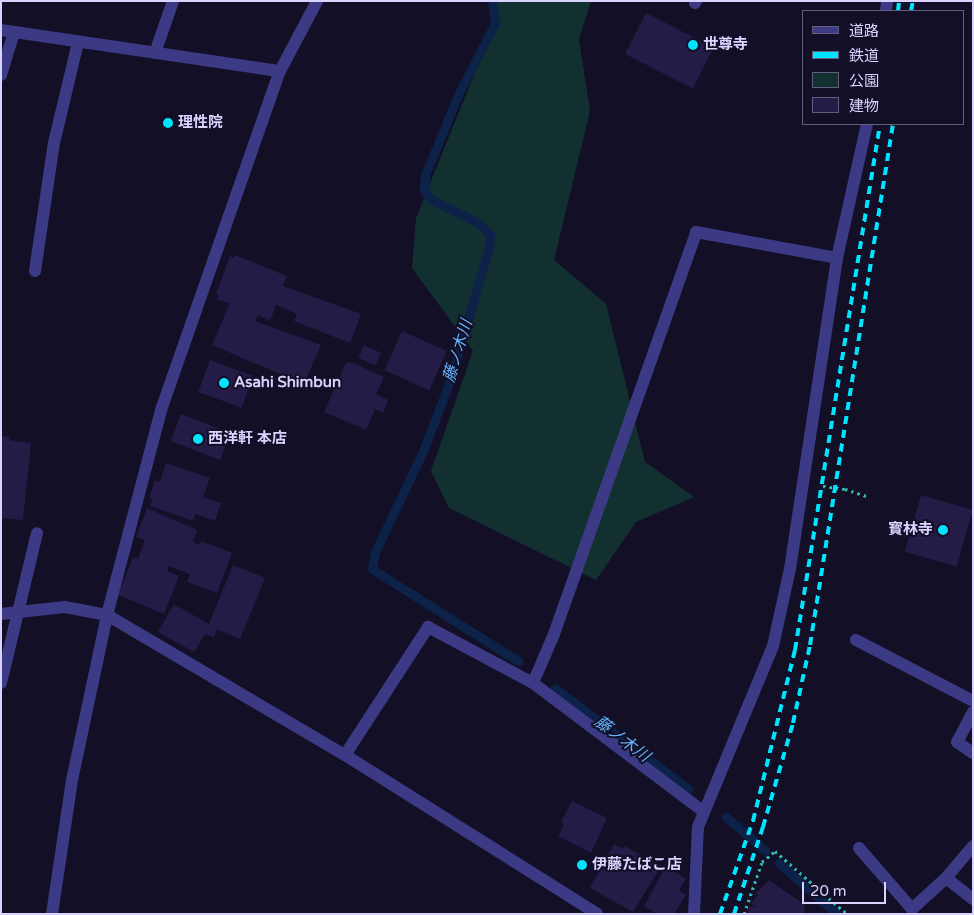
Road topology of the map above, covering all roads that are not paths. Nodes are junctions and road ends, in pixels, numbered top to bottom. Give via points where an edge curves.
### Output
1 (173, 1) edge
2 (316, 1) edge
3 (8, 31) edge
4 (78, 42) junction
5 (155, 53) junction
6 (280, 71) junction
7 (1, 75) edge
8 (867, 125) edge
9 (837, 258) junction
10 (35, 271) dead end
11 (36, 533) dead end
12 (19, 612) junction
13 (1, 614) edge
14 (107, 615) junction
15 (856, 640) dead end
16 (1, 683) edge
17 (533, 683) junction
18 (973, 700) edge
19 (973, 712) edge
20 (973, 753) edge
21 (345, 756) junction
22 (703, 811) junction
23 (973, 846) edge
24 (859, 848) dead end
25 (946, 878) junction
26 (973, 899) edge
27 (52, 914) edge
28 (597, 914) edge
29 (694, 914) edge

1 - 5 street
2 - 6 street
3 - 4 street
3 - 7 street
4 - 5 street
4 - 10 street via 54,143
5 - 6 street
6 - 14 street via 161,410
8 - 9 street
9 - 17 street via 696,232 554,634
9 - 22 street via 790,569 774,646
11 - 12 street
12 - 13 street
12 - 14 street via 65,607
12 - 16 street
14 - 21 street
14 - 27 street via 72,780
15 - 18 street
17 - 21 street via 428,627
17 - 22 street
19 - 20 street via 957,742
21 - 28 street
22 - 29 street via 698,827
23 - 25 street
24 - 25 street via 912,909
25 - 26 street

